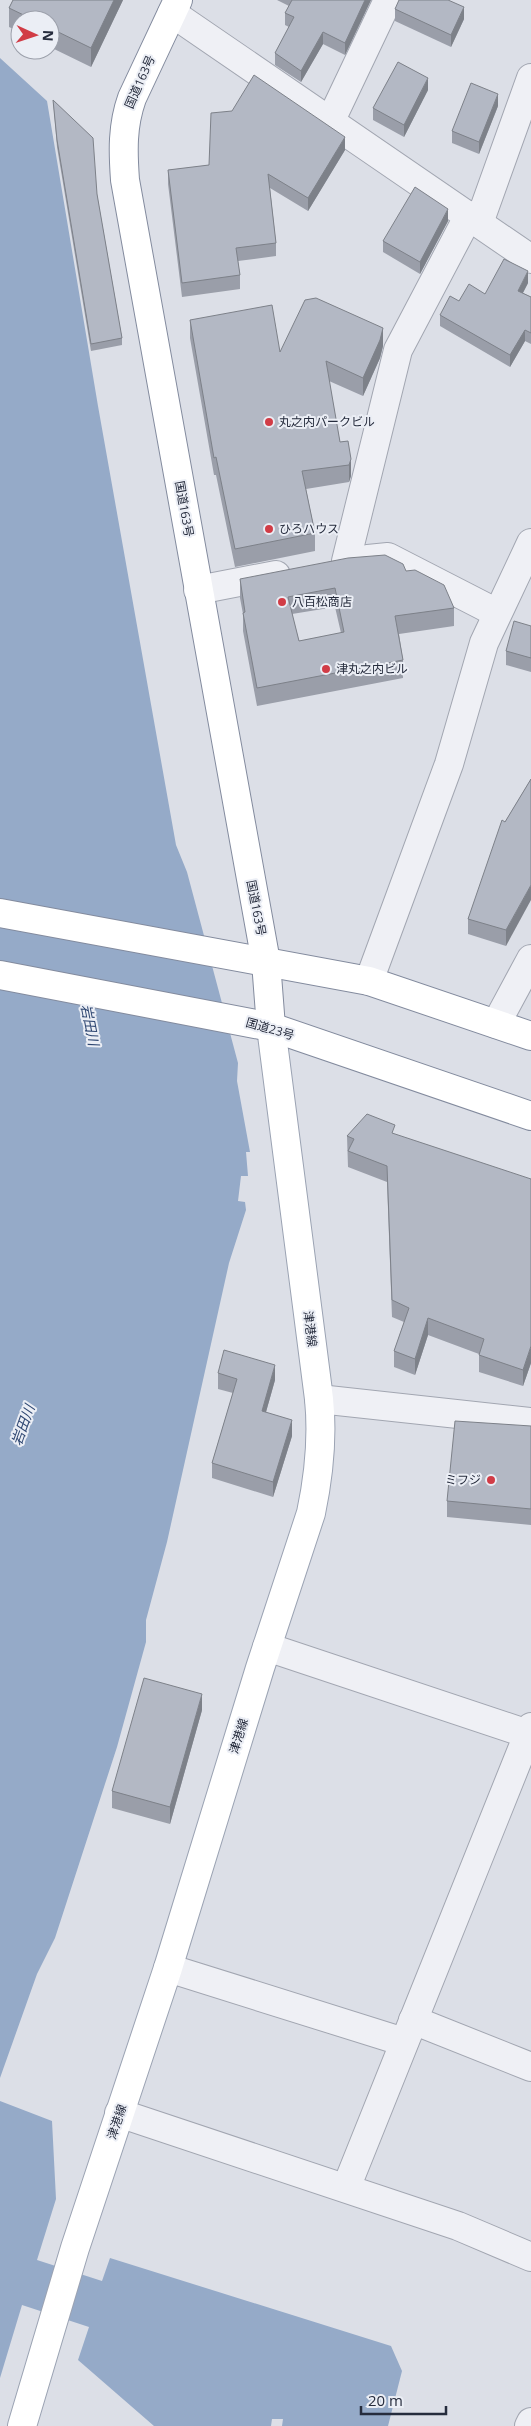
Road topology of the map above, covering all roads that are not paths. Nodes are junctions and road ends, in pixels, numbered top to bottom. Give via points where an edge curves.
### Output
1 (388, 0) edge
2 (175, 7) edge
3 (531, 78) edge
4 (330, 122) junction
5 (474, 219) junction
6 (531, 259) edge
7 (531, 543) edge
8 (346, 561) junction
9 (198, 590) junction
10 (497, 614) junction
11 (0, 913) edge
12 (531, 959) edge
13 (258, 961) junction
14 (0, 974) edge
15 (369, 981) junction
16 (496, 1024) junction
17 (271, 1027) junction
18 (531, 1036) edge
19 (531, 1116) edge
20 (320, 1399) junction
21 (531, 1422) edge
22 (268, 1647) junction
23 (530, 1732) edge
24 (168, 1968) junction
25 (409, 2031) junction
26 (531, 2067) edge
27 (120, 2113) junction
28 (346, 2188) junction
29 (531, 2257) edge
30 (24, 2420) edge
31 (531, 2422) edge
32 (529, 2426) edge

1 - 4 street
2 - 4 street
2 - 9 main road, 国道163号 via 126,114 123,155
3 - 5 street
4 - 5 street
5 - 6 street
5 - 8 street via 398,350
7 - 10 street
8 - 9 street
8 - 10 street via 388,557
9 - 13 main road, 国道163号
10 - 15 street via 484,644 449,764
11 - 13 main road
12 - 16 street
13 - 15 main road
13 - 17 main road, 国道163号
14 - 17 main road, 国道23号
15 - 16 main road
16 - 18 main road
17 - 19 main road, 国道23号
17 - 20 main road, 津港線
20 - 21 street
20 - 22 main road, 津港線 via 320,1464 311,1513
22 - 23 street
22 - 24 main road, 津港線
23 - 25 street
24 - 25 street
24 - 27 main road, 津港線
25 - 26 street
25 - 28 street
27 - 28 street
27 - 30 main road, 津港線 via 75,2248
28 - 29 street via 458,2226
31 - 32 street

